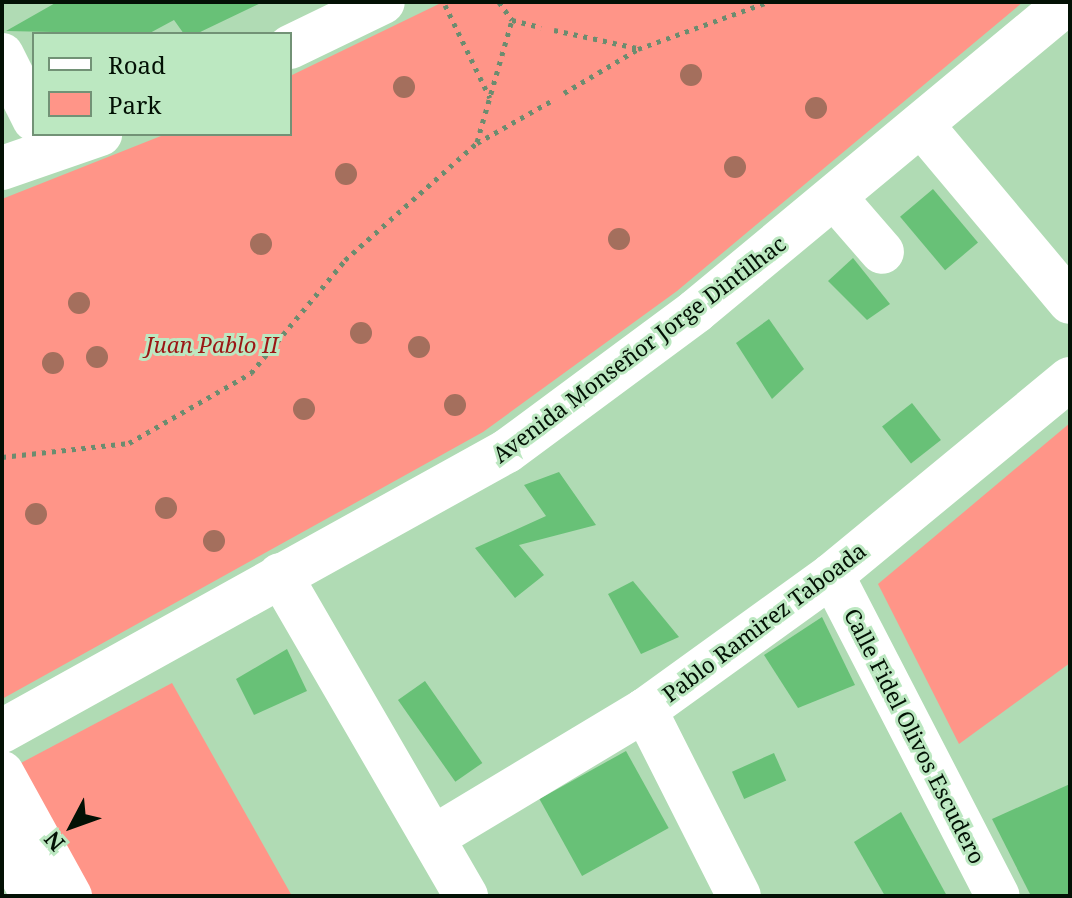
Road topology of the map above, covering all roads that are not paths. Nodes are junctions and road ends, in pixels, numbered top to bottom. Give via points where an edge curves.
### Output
1 (383, 2) edge
2 (1068, 2) edge
3 (292, 46) edge
4 (2, 55) edge
5 (32, 111) edge
6 (924, 128) junction
7 (42, 136) edge
8 (2, 168) edge
9 (836, 199) junction
10 (882, 252) dead end
11 (1070, 302) edge
12 (1070, 379) edge
13 (280, 575) junction
14 (832, 575) junction
15 (645, 710) junction
16 (2, 731) edge
17 (2, 773) edge
18 (437, 835) junction
19 (2, 838) edge
20 (33, 896) edge
21 (70, 896) edge
22 (466, 896) edge
23 (739, 896) edge
24 (998, 896) edge

1 - 3 street
2 - 6 street, Avenida Monseñor Jorge Dintilhac
4 - 5 street
6 - 9 street, Avenida Monseñor Jorge Dintilhac
6 - 11 street
7 - 8 street
9 - 10 street
9 - 13 street, Avenida Monseñor Jorge Dintilhac via 507,451
12 - 14 street, Pablo Ramirez Taboada
13 - 16 street, Avenida Monseñor Jorge Dintilhac
13 - 18 street
14 - 15 street, Pablo Ramirez Taboada
14 - 24 street, Calle Fidel Olivos Escudero
15 - 18 street, Pablo Ramirez Taboada
15 - 23 street
17 - 21 street
18 - 22 street
19 - 20 street

